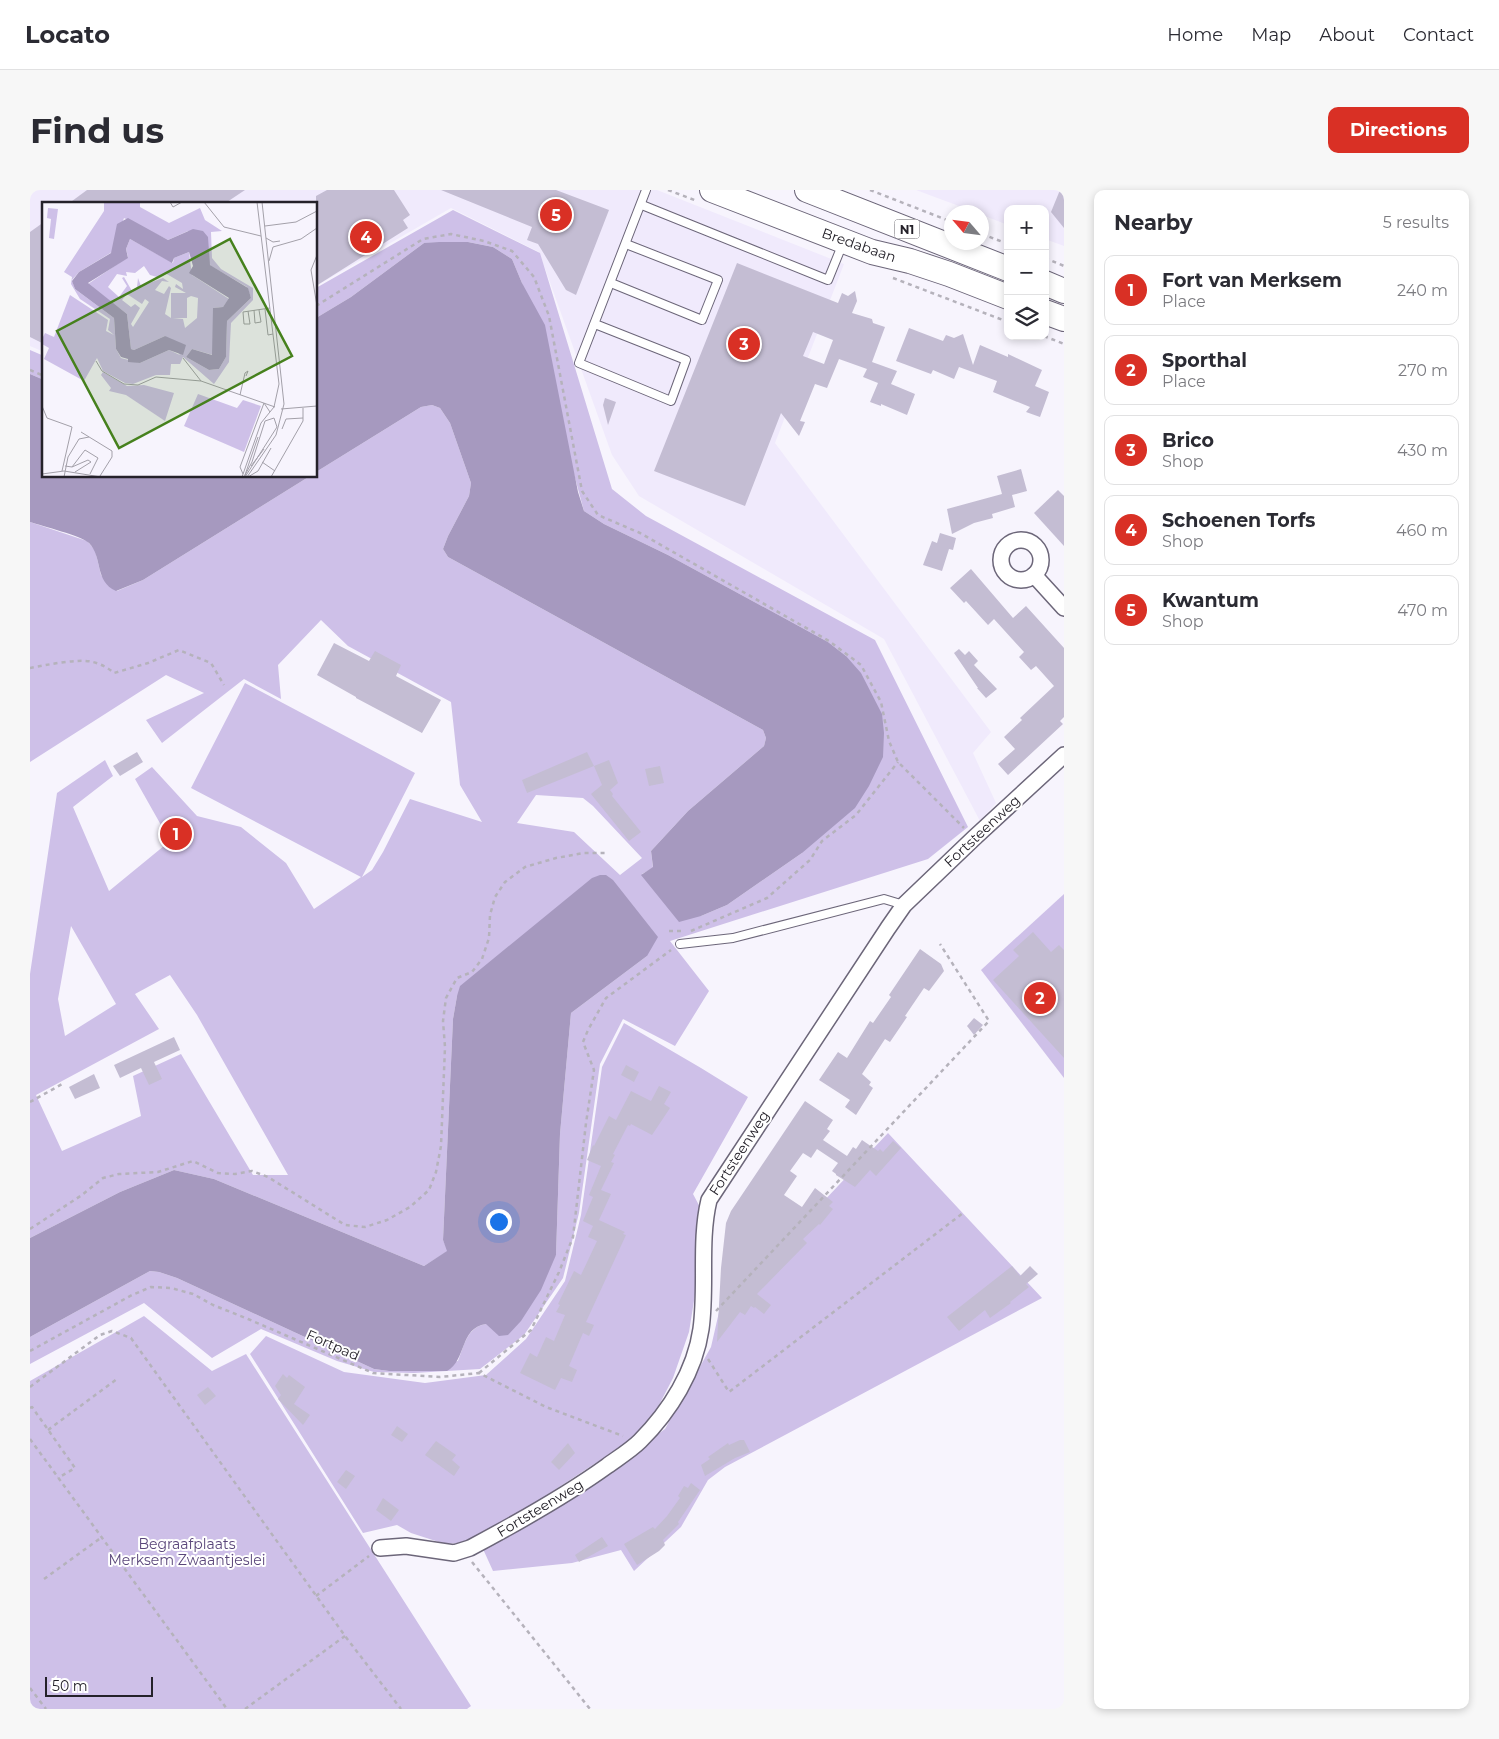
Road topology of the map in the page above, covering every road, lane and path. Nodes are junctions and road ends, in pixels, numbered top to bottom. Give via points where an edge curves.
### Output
1 (646, 190) edge
2 (712, 190) edge
3 (807, 190) edge
4 (870, 190) edge
5 (642, 205) junction
6 (944, 219) edge
7 (790, 220) junction
8 (989, 237) edge
9 (843, 241) junction
10 (1004, 242) edge
11 (626, 244) junction
12 (1049, 260) edge
13 (1064, 266) edge
14 (1004, 267) edge
15 (611, 284) junction
16 (1049, 285) edge
17 (1064, 291) edge
18 (1004, 295) edge
19 (318, 305) edge
20 (1049, 313) edge
21 (1064, 319) edge
22 (595, 324) junction
23 (1049, 338) edge
24 (1064, 344) edge
25 (30, 370) edge
26 (42, 375) edge
27 (1034, 575) dead end
28 (1064, 608) edge
29 (30, 668) edge
30 (224, 685) dead end
31 (1064, 755) edge
32 (898, 762) junction
33 (974, 838) junction
34 (608, 853) dead end
35 (904, 906) junction
36 (669, 931) dead end
37 (680, 944) joint
38 (940, 944) dead end
39 (64, 1083) dead end
40 (30, 1102) edge
41 (963, 1213) dead end
42 (30, 1229) edge
43 (702, 1322) junction
44 (698, 1342) junction
45 (30, 1351) edge
46 (479, 1373) junction
47 (117, 1379) dead end
48 (30, 1387) edge
49 (30, 1408) edge
50 (48, 1430) junction
51 (30, 1439) edge
52 (639, 1442) junction
53 (58, 1478) junction
54 (102, 1537) junction
55 (380, 1548) joint
56 (470, 1548) junction
57 (44, 1579) dead end
58 (316, 1596) junction
59 (345, 1636) junction
60 (30, 1688) edge
61 (46, 1709) edge
62 (227, 1709) edge
63 (245, 1709) edge
64 (401, 1709) edge
65 (590, 1709) edge

1 - 5 lane
2 - 7 main road, Bredabaan / N1
3 - 7 main road via 814,197 816,212 806,222
3 - 14 main road, N1
4 - 6 path
5 - 9 lane via 828,280
5 - 11 lane
7 - 9 main road, Bredabaan / N1
8 - 10 path
9 - 18 main road, Bredabaan / N1 via 949,274
11 - 15 lane
11 - 15 lane via 718,280 702,320
12 - 13 path
15 - 22 lane
16 - 17 main road
19 - 32 path via 423,239 451,234 512,251 534,278 549,316 582,490 598,515 640,532 830,641 861,666 881,702 889,741
20 - 21 main road
22 - 22 lane via 686,360 671,401 579,363
23 - 24 path
25 - 26 path
27 - 28 street
29 - 30 path via 91,661 114,673 179,650 211,663
31 - 33 street, Fortsteenweg
32 - 33 path
32 - 36 path via 856,815 822,841 810,860 767,898 688,932
33 - 35 street, Fortsteenweg
34 - 42 path via 556,858 525,868 505,882 495,897 489,938 482,959 472,972 457,978 446,998 441,1146 429,1190 410,1207 387,1220 365,1226 345,1225 268,1177 252,1171 218,1173 193,1161 158,1172 103,1178
35 - 37 lane via 884,899 732,938
35 - 43 street, Fortsteenweg via 709,1200 705,1216
37 - 46 path via 606,998 588,1030 583,1042 594,1070 573,1237 531,1330
38 - 43 path via 989,1022 718,1310
39 - 40 path
41 - 44 path via 729,1392
43 - 44 street, Fortsteenweg
44 - 52 street, Fortsteenweg via 678,1392
45 - 46 path, Fortpad via 132,1295 151,1288 170,1288 194,1294 373,1373 440,1377
46 - 52 path via 546,1407
47 - 50 path
48 - 58 path via 100,1335 112,1331 131,1338
49 - 50 path
50 - 53 path via 75,1468
51 - 53 path
52 - 56 street, Fortsteenweg via 564,1495
53 - 54 path
54 - 57 path
54 - 62 path
55 - 56 street, Fortsteenweg via 406,1546 454,1553
55 - 58 path
56 - 65 path via 471,1561
58 - 59 path
59 - 63 path
59 - 64 path
60 - 61 path

